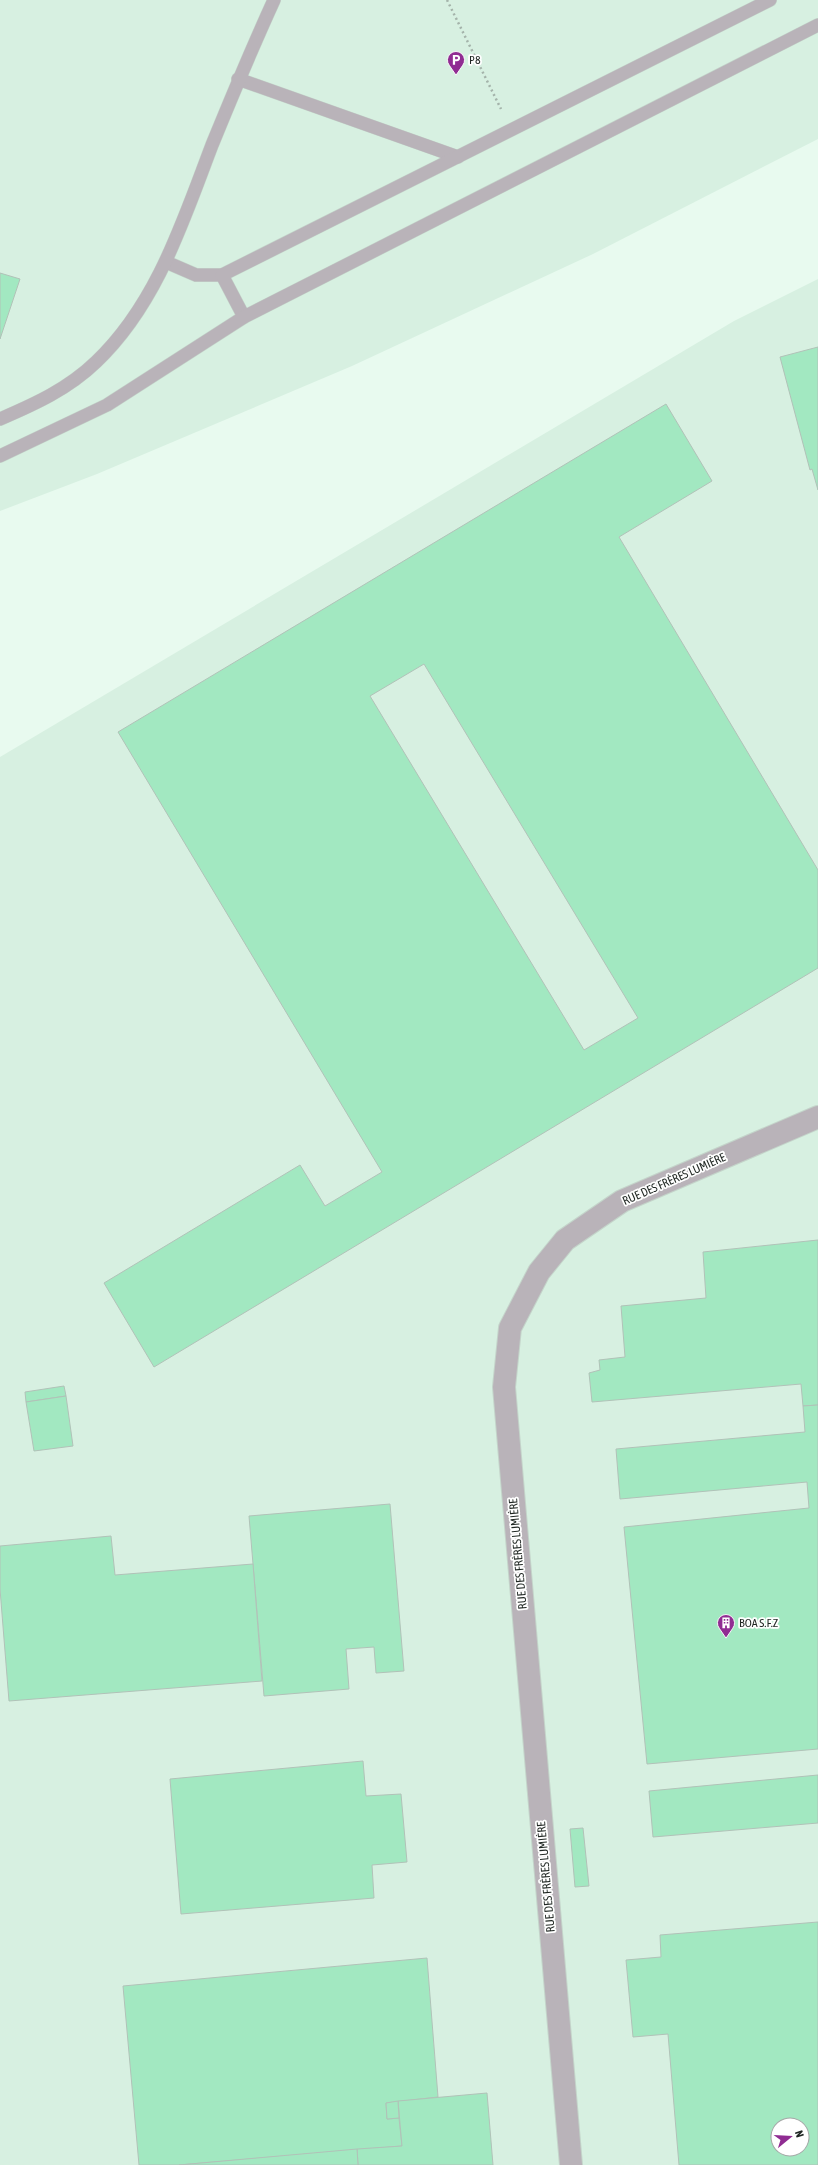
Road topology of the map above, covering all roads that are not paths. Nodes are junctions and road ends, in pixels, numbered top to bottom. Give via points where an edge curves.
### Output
1 (274, 0) edge
2 (770, 0) edge
3 (818, 25) edge
4 (238, 80) junction
5 (458, 157) junction
6 (166, 262) junction
7 (222, 275) junction
8 (244, 317) junction
9 (0, 419) edge
10 (0, 456) edge
11 (818, 1117) edge
12 (571, 2165) edge

1 - 4 lane
2 - 5 lane
3 - 8 lane
4 - 5 lane
4 - 6 lane
5 - 7 lane
6 - 7 lane via 196,275
6 - 9 lane via 137,312 96,362 70,384 42,401
7 - 8 lane
8 - 10 lane via 107,405
11 - 12 street, RUE DES FRÈRES LUMIÈRE via 622,1201 565,1240 539,1272 510,1328 504,1387

